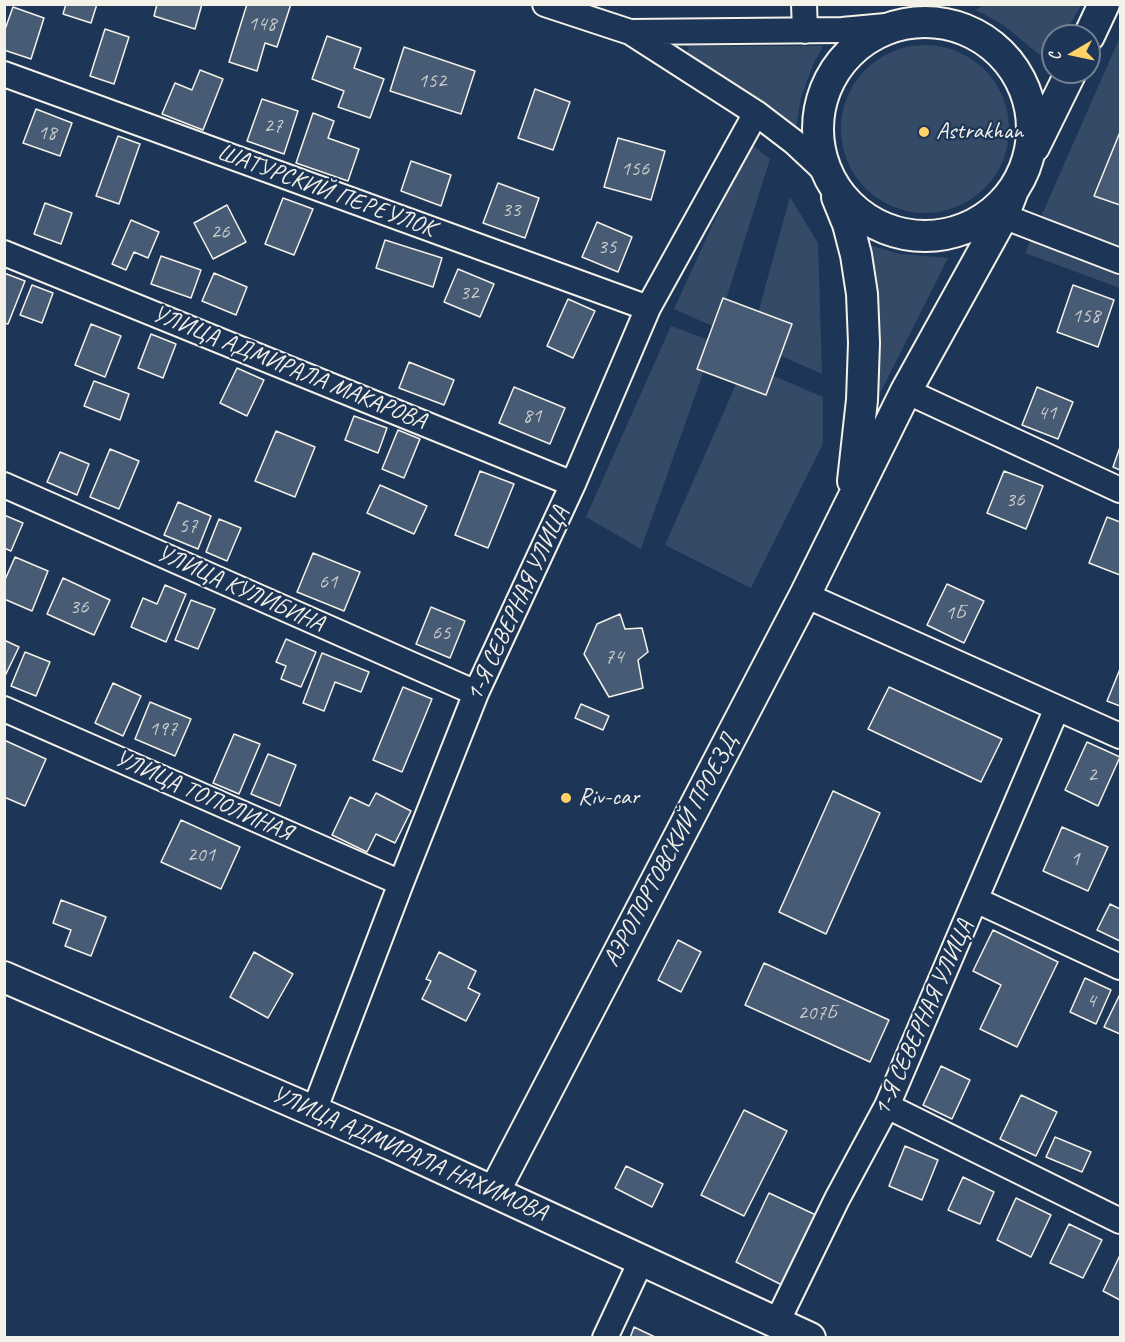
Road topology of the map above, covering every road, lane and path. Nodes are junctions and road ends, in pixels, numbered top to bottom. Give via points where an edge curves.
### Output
1 (546, 4) edge
2 (804, 4) edge
3 (947, 4) edge
4 (1104, 4) edge
5 (904, 24) junction
6 (1095, 24) edge
7 (805, 31) junction
8 (630, 32) junction
9 (4, 74) edge
10 (1065, 84) edge
11 (756, 113) junction
12 (1030, 155) junction
13 (829, 178) junction
14 (1007, 205) junction
15 (4, 253) edge
16 (1120, 261) edge
17 (648, 308) junction
18 (906, 392) junction
19 (573, 484) junction
20 (4, 485) edge
21 (1120, 490) edge
22 (847, 510) junction
23 (805, 595) junction
24 (476, 693) junction
25 (1057, 708) junction
26 (4, 709) edge
27 (1120, 736) edge
28 (401, 883) junction
29 (976, 900) junction
30 (1120, 967) edge
31 (4, 977) edge
32 (887, 1106) junction
33 (314, 1111) junction
34 (494, 1192) junction
35 (1120, 1221) edge
36 (642, 1259) junction
37 (777, 1322) junction
38 (605, 1338) edge
39 (810, 1338) edge

1 - 8 street
2 - 7 street
3 - 5 main road
4 - 6 main road
5 - 7 street
5 - 12 main road via 951,24 989,42 1017,73 1032,112
5 - 13 main road via 869,36 838,65 820,103 818,146
7 - 8 street
8 - 11 street
9 - 17 street, ШАТУРСКИЙ ПЕРЕУЛОК
10 - 12 main road, АЭРОПОРТОВСКИЙ ПРОЕЗД
11 - 13 street via 795,142
11 - 17 street, 1-Я СЕВЕРНАЯ УЛИЦА
12 - 14 main road, АЭРОПОРТОВСКИЙ ПРОЕЗД
13 - 14 main road via 861,217 899,234 942,236 981,222
13 - 22 main road via 848,224 862,294 864,343 855,468
14 - 16 street
14 - 18 main road, АЭРОПОРТОВСКИЙ ПРОЕЗД
15 - 19 street, УЛИЦА АДМИРАЛА МАКАРОВА
17 - 19 street, 1-Я СЕВЕРНАЯ УЛИЦА
18 - 21 street
18 - 22 main road, АЭРОПОРТОВСКИЙ ПРОЕЗД
19 - 24 street, 1-Я СЕВЕРНАЯ УЛИЦА
20 - 24 street, УЛИЦА КУЛИБИНА
22 - 23 main road, АЭРОПОРТОВСКИЙ ПРОЕЗД
23 - 25 street
23 - 34 main road, АЭРОПОРТОВСКИЙ ПРОЕЗД
24 - 28 street, 1-Я СЕВЕРНАЯ УЛИЦА
25 - 27 street
25 - 29 street, 1-Я СЕВЕРНАЯ УЛИЦА
26 - 28 street, УЛИЦА ТОПОЛИНАЯ
28 - 33 street, 1-Я СЕВЕРНАЯ УЛИЦА
29 - 30 street
29 - 32 street, 1-Я СЕВЕРНАЯ УЛИЦА
31 - 33 main road, УЛИЦА АДМИРАЛА НАХИМОВА
32 - 35 street
32 - 37 street, 1-Я СЕВЕРНАЯ УЛИЦА
33 - 34 main road, УЛИЦА АДМИРАЛА НАХИМОВА
34 - 36 main road, УЛИЦА АДМИРАЛА НАХИМОВА
36 - 37 main road, УЛИЦА АДМИРАЛА НАХИМОВА
36 - 38 street
37 - 39 main road, УЛИЦА АДМИРАЛА НАХИМОВА

